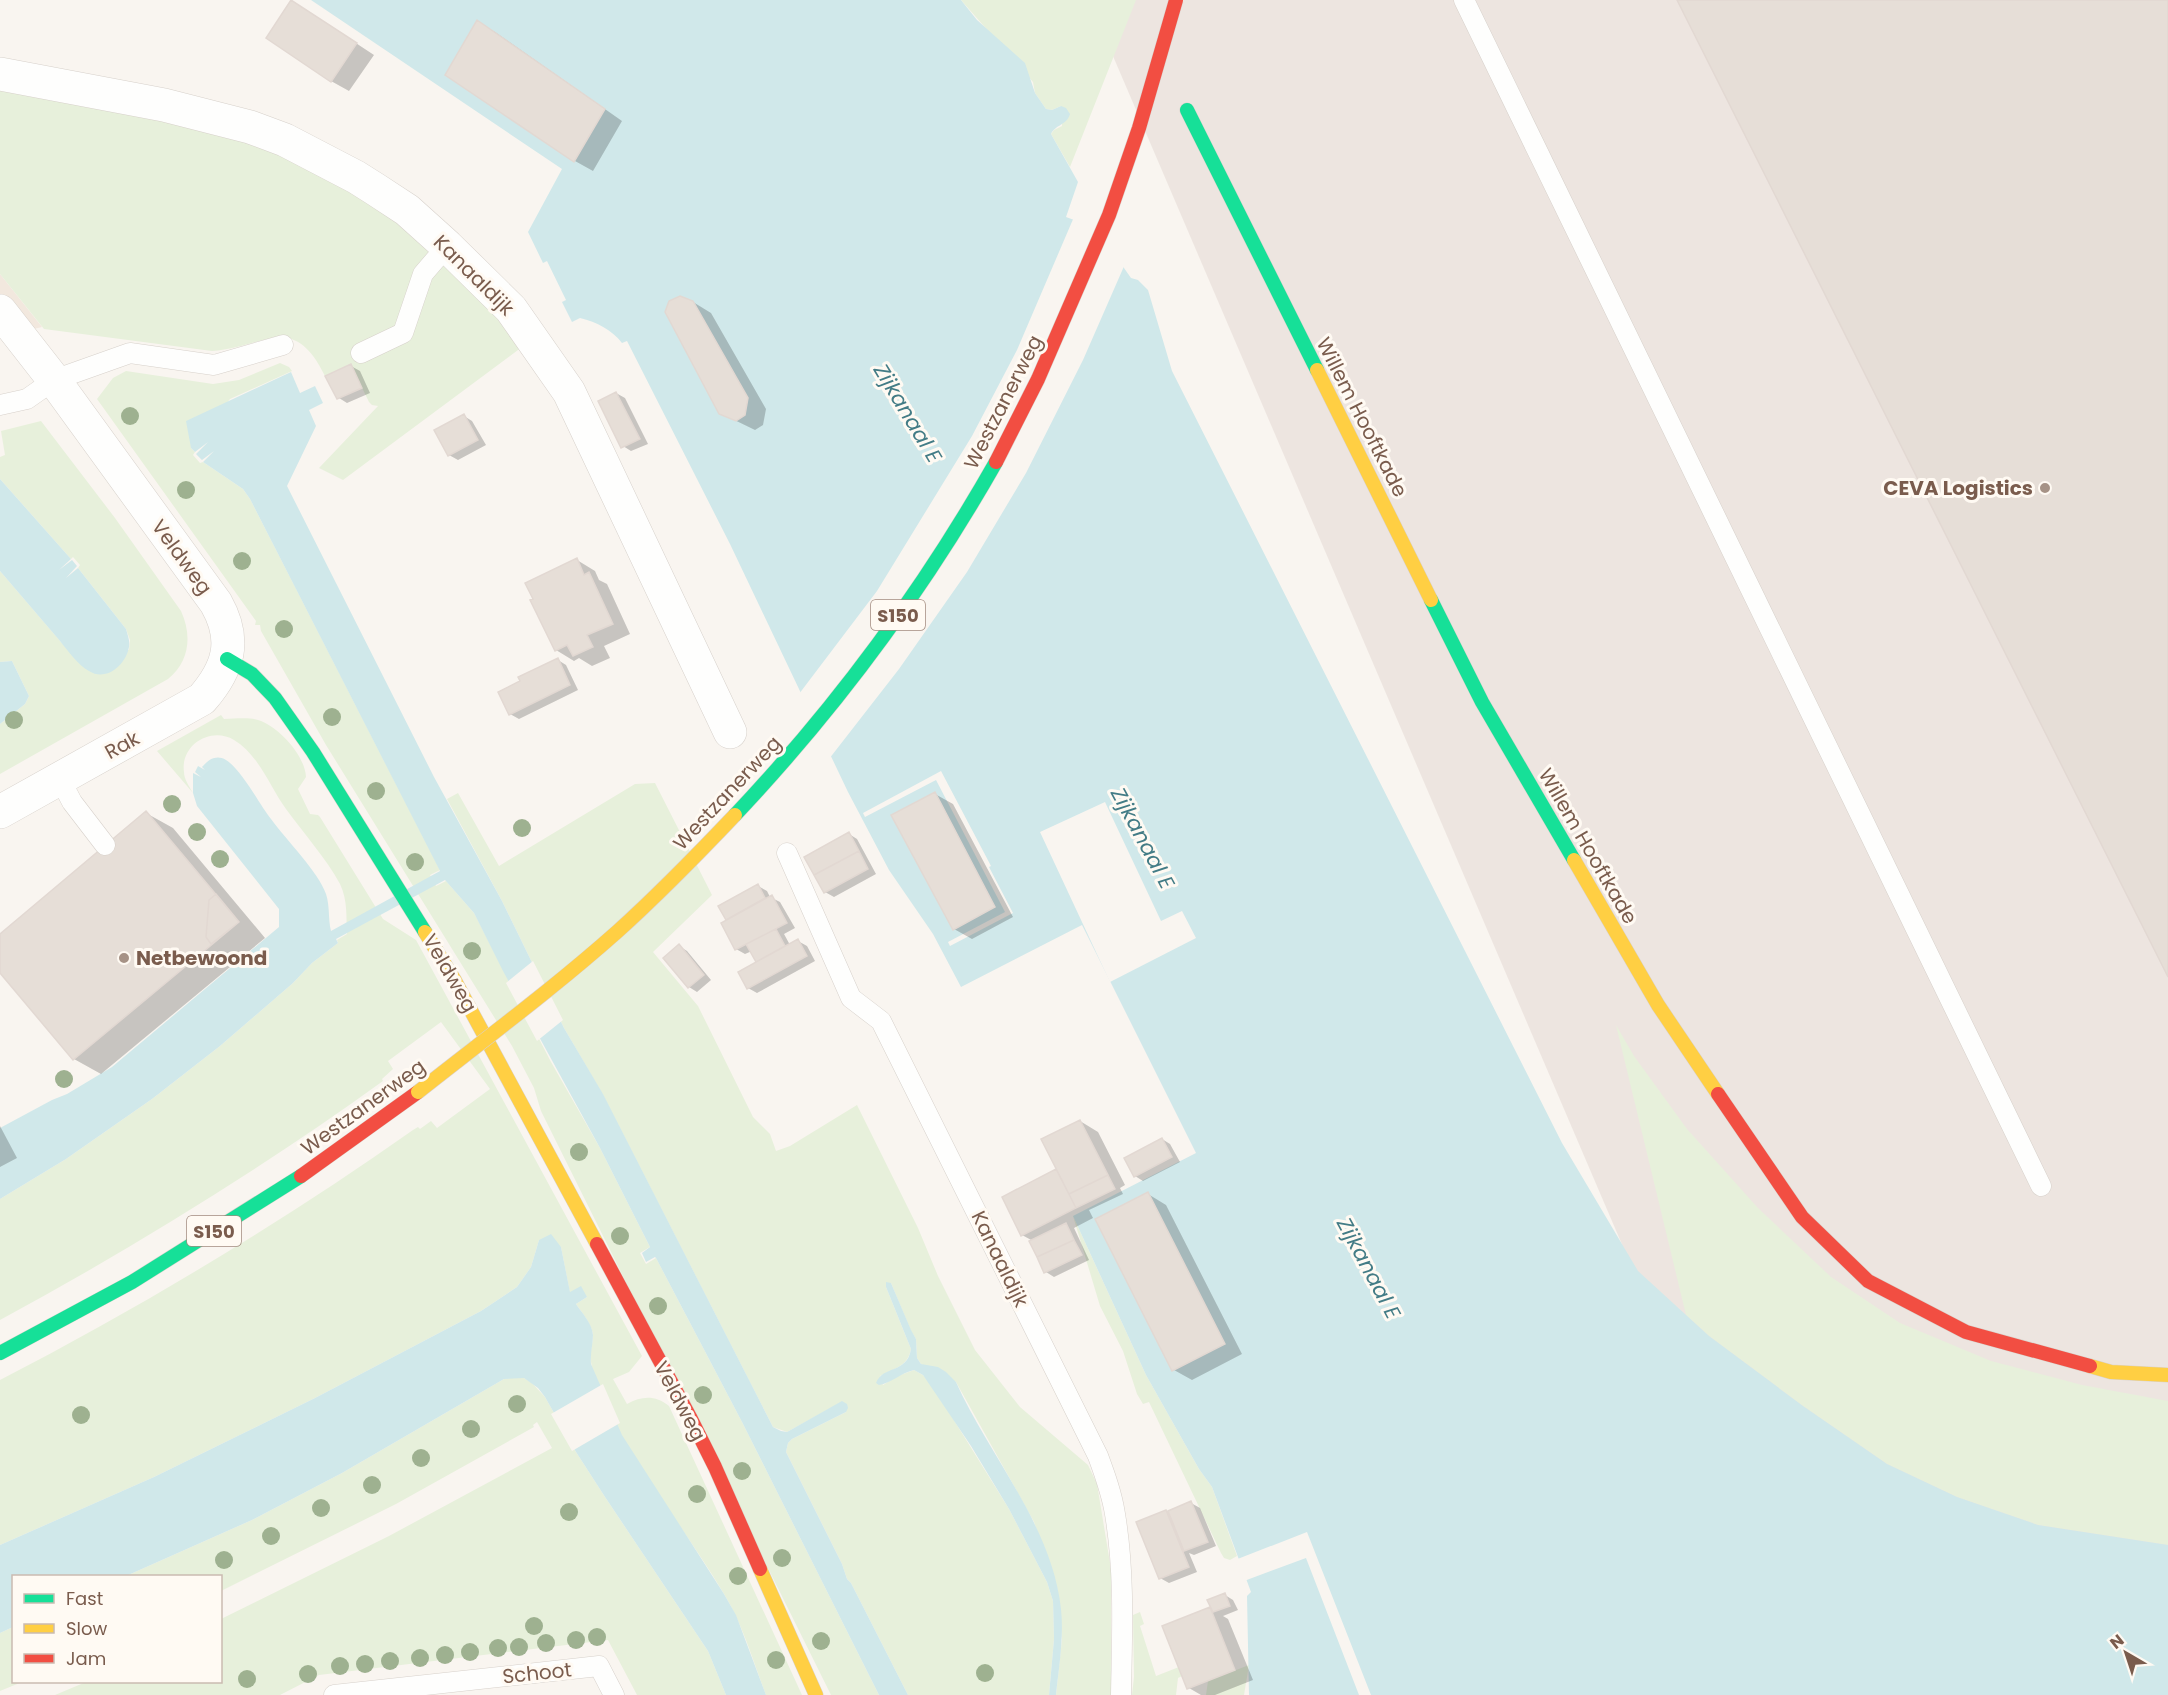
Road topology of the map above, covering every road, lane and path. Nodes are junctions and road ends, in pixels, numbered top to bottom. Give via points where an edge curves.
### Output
1 (1176, 0) edge
2 (1464, 0) edge
3 (0, 74) edge
4 (1187, 110) dead end
5 (447, 246) junction
6 (0, 310) edge
7 (283, 345) dead end
8 (361, 353) dead end
9 (54, 380) junction
10 (0, 405) edge
11 (227, 659) junction
12 (730, 732) dead end
13 (60, 779) junction
14 (0, 812) edge
15 (105, 845) dead end
16 (787, 853) dead end
17 (2041, 1186) dead end
18 (0, 1353) edge
19 (2168, 1375) edge
20 (334, 1695) edge
21 (615, 1695) edge
22 (816, 1695) edge
23 (1120, 1695) edge

1 - 18 street, Westzanerweg / S150, bridge via 1148,104 1124,172 1068,312 1024,407 990,473 896,619 796,747 697,855 581,964 418,1092 286,1187 132,1282
2 - 17 lane
3 - 5 street, Kanaaldijk via 164,105 285,140 375,189
4 - 19 street, Willem Hooftkade via 1482,702 1658,1005 1802,1217 1868,1281 1966,1332 2111,1372
5 - 8 lane via 423,274 403,333
5 - 12 street, Kanaaldijk via 511,309 569,392
6 - 9 street, Veldweg
7 - 9 lane via 214,365 130,353
9 - 10 lane via 27,399
9 - 11 street, Veldweg via 216,603 228,634
11 - 13 street, Rak via 202,699
11 - 22 street, Veldweg via 252,674 282,707 326,771 455,981 690,1417
13 - 14 street, Rak
13 - 15 lane via 72,802
16 - 23 lane, Kanaaldijk via 851,998 881,1021 1098,1456 1115,1512 1121,1569
20 - 21 lane, Schoot via 599,1666

